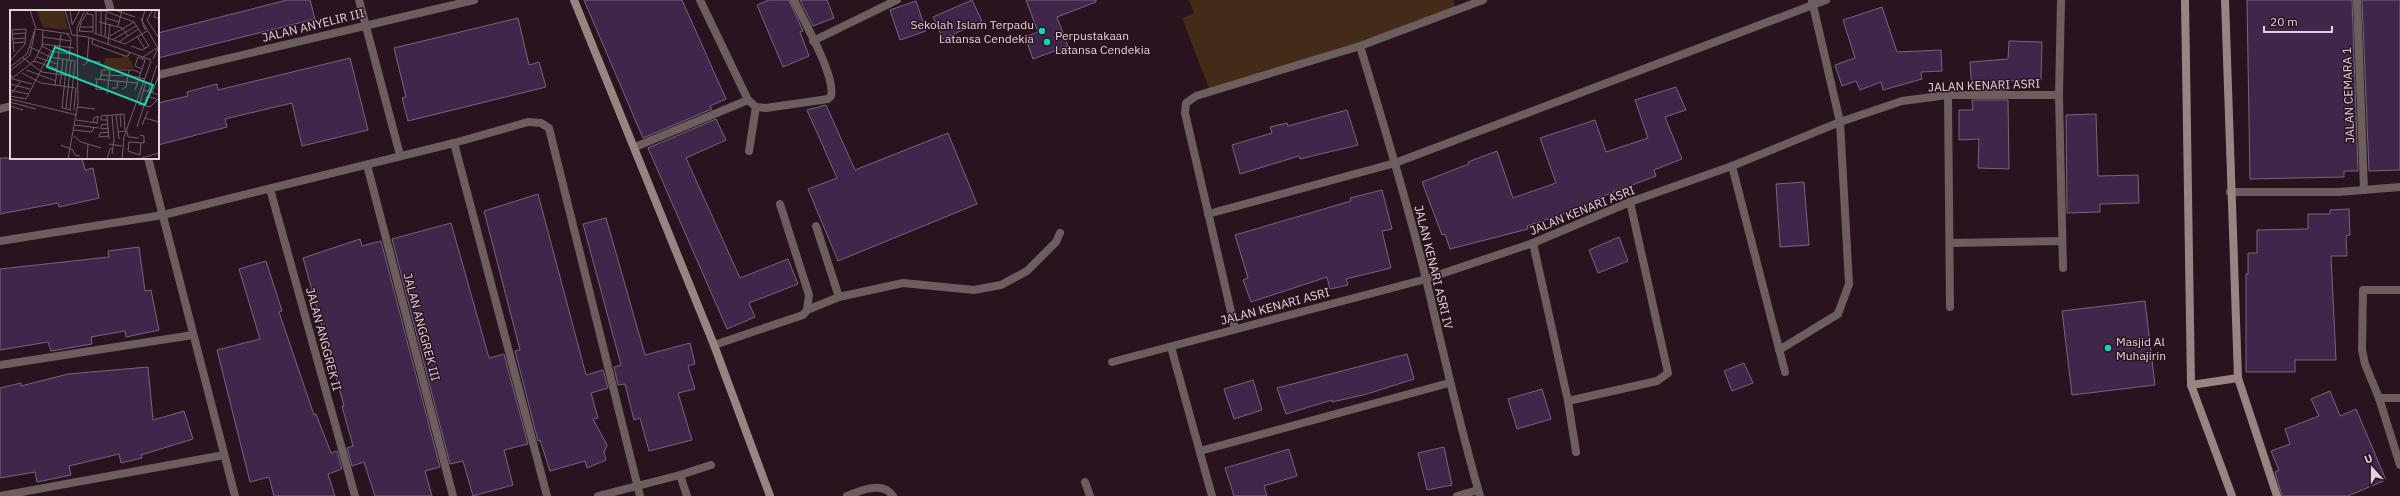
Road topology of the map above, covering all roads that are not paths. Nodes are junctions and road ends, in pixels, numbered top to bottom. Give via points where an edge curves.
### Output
1 (108, 0) edge
2 (359, 0) edge
3 (474, 0) edge
4 (574, 0) edge
5 (700, 0) edge
6 (794, 0) edge
7 (897, 0) edge
8 (1483, 0) edge
9 (1826, 0) edge
10 (2060, 0) edge
11 (2185, 0) edge
12 (2225, 0) edge
13 (2357, 0) edge
14 (1813, 2) edge
15 (110, 10) edge
16 (365, 25) junction
17 (813, 41) junction
18 (1360, 46) junction
19 (159, 75) edge
20 (1948, 95) junction
21 (2059, 95) junction
22 (748, 100) junction
23 (10, 106) edge
24 (756, 107) junction
25 (0, 109) edge
26 (1840, 122) junction
27 (454, 143) junction
28 (634, 147) junction
29 (748, 151) dead end
30 (400, 155) junction
31 (148, 159) edge
32 (1395, 163) junction
33 (367, 165) junction
34 (1732, 166) junction
35 (2400, 186) edge
36 (270, 189) junction
37 (2364, 190) junction
38 (2230, 192) junction
39 (1630, 202) junction
40 (780, 204) dead end
41 (1208, 214) junction
42 (163, 215) junction
43 (816, 226) dead end
44 (1060, 233) dead end
45 (0, 241) edge
46 (2062, 242) junction
47 (1533, 243) junction
48 (1950, 243) junction
49 (2063, 268) dead end
50 (1426, 279) junction
51 (2400, 290) edge
52 (839, 296) junction
53 (1950, 307) dead end
54 (807, 310) junction
55 (1235, 329) junction
56 (193, 335) junction
57 (714, 345) junction
58 (1171, 347) junction
59 (1779, 350) junction
60 (1112, 362) dead end
61 (0, 365) edge
62 (1785, 372) dead end
63 (2238, 378) junction
64 (1449, 383) junction
65 (2191, 385) junction
66 (2379, 398) junction
67 (2400, 398) edge
68 (1568, 401) junction
69 (1200, 451) junction
70 (1576, 452) dead end
71 (224, 455) junction
72 (711, 465) dead end
73 (2400, 465) edge
74 (680, 475) junction
75 (1085, 482) dead end
76 (636, 486) junction
77 (1479, 493) edge
78 (0, 496) edge
79 (234, 496) edge
80 (355, 496) edge
81 (453, 496) edge
82 (547, 496) edge
83 (598, 496) edge
84 (640, 496) edge
85 (687, 496) edge
86 (770, 496) edge
87 (847, 496) edge
88 (893, 496) edge
89 (1090, 496) edge
90 (1212, 496) edge
91 (1458, 496) edge
92 (2232, 496) edge
93 (2277, 496) edge

1 - 15 street
2 - 16 street
3 - 16 street, JALAN ANYELIR III
4 - 28 street
5 - 22 street
6 - 17 street
7 - 17 street
8 - 18 street
9 - 14 street
10 - 21 street
11 - 65 street
12 - 38 street
13 - 37 street, JALAN CEMARA 1
14 - 26 street
14 - 32 street
16 - 19 street, JALAN ANYELIR III
16 - 30 street
17 - 24 street via 831,82 831,96 828,99 766,108
18 - 32 street, JALAN KENARI ASRI IV
18 - 41 street via 1196,96 1186,103 1185,113
20 - 21 street, JALAN KENARI ASRI
20 - 26 street, JALAN KENARI ASRI via 1902,101
20 - 48 street
21 - 46 street
22 - 24 street
22 - 28 street
23 - 25 street
24 - 29 street
26 - 34 street, JALAN KENARI ASRI
26 - 59 street via 1849,276 1845,298 1838,314
27 - 30 street
27 - 76 street via 528,122 542,123 549,128
27 - 82 street
28 - 57 street
30 - 33 street
31 - 42 street
32 - 41 street
32 - 50 street, JALAN KENARI ASRI IV
33 - 36 street
33 - 81 street, JALAN ANGGREK III
34 - 39 street, JALAN KENARI ASRI
34 - 59 street
35 - 37 street
36 - 42 street
36 - 80 street, JALAN ANGGREK II
37 - 38 street
38 - 63 street
39 - 47 street, JALAN KENARI ASRI
39 - 68 street via 1668,373 1657,381
40 - 54 street via 809,295
41 - 55 street
42 - 45 street
42 - 56 street
43 - 52 street
44 - 52 street via 1056,242 1027,271 1001,285 974,290 903,283
46 - 48 street
46 - 49 street
47 - 50 street, JALAN KENARI ASRI
47 - 68 street
48 - 53 street
50 - 55 street, JALAN KENARI ASRI
50 - 64 street, JALAN KENARI ASRI IV
51 - 66 street via 2363,290 2362,350
52 - 54 street
54 - 57 street via 803,315
55 - 58 street, JALAN KENARI ASRI
56 - 61 street
56 - 71 street
57 - 86 street
58 - 60 street, JALAN KENARI ASRI
58 - 69 street
59 - 62 street
63 - 65 street
63 - 93 street
64 - 69 street
64 - 77 street, JALAN KENARI ASRI IV
65 - 92 street
66 - 67 street
66 - 73 street
68 - 70 street
69 - 90 street
71 - 78 street
71 - 79 street
72 - 74 street
74 - 76 street
74 - 85 street
75 - 89 street
76 - 83 street
76 - 84 street
77 - 91 street
87 - 88 street via 882,487 889,490

